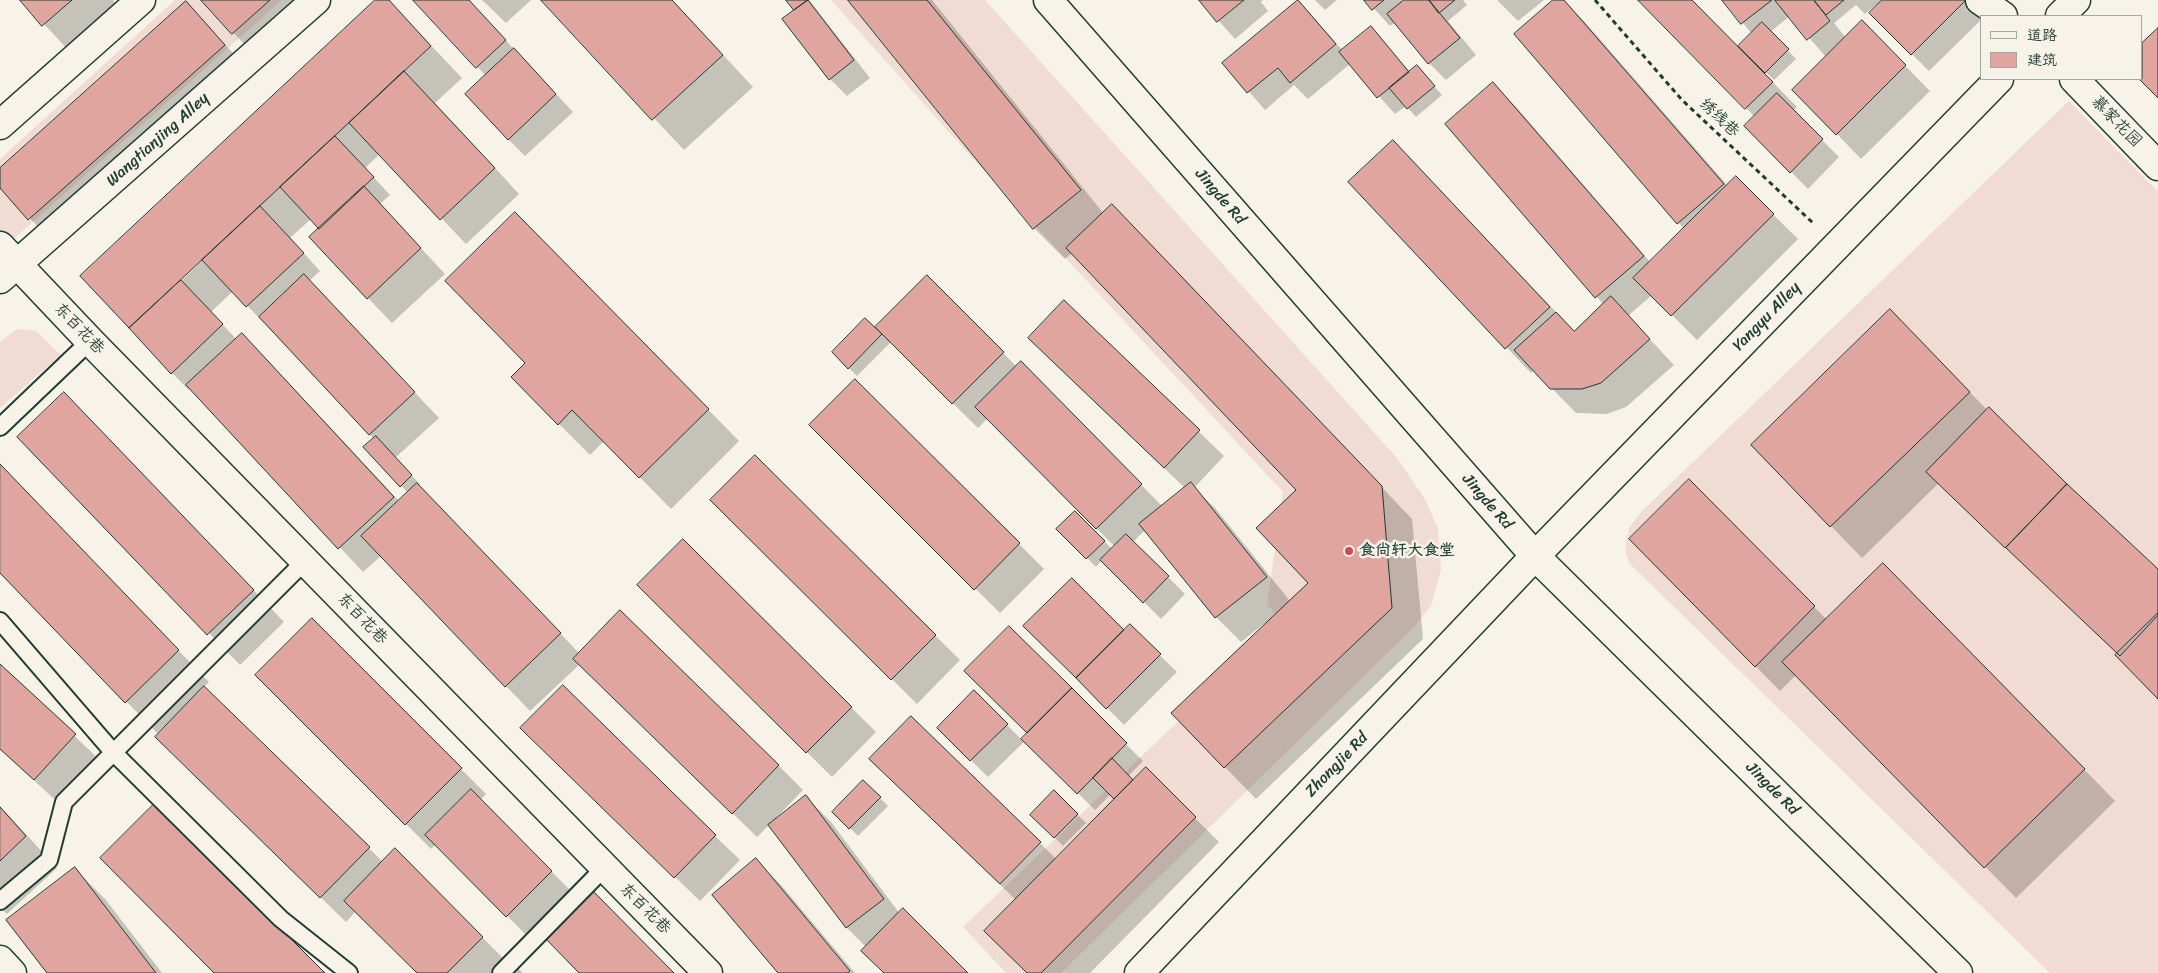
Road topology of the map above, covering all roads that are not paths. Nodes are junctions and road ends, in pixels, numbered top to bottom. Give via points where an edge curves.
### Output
1 (141, 0) edge
2 (316, 0) edge
3 (1048, 0) edge
4 (1980, 0) edge
5 (2076, 0) edge
6 (2002, 15) edge
7 (2061, 15) edge
8 (1998, 80) edge
9 (2075, 80) edge
10 (0, 125) edge
11 (2158, 166) edge
12 (6, 263) edge
13 (90, 341) junction
14 (0, 427) edge
15 (1535, 556) junction
16 (305, 561) junction
17 (0, 621) edge
18 (114, 752) junction
19 (604, 868) junction
20 (0, 901) edge
21 (0, 960) edge
22 (12, 973) edge
23 (349, 973) edge
24 (500, 973) edge
25 (708, 973) edge
26 (1139, 973) edge
27 (1958, 973) edge

1 - 10 main road
2 - 12 main road, Wangtianjing Alley
3 - 15 main road, Jingde Rd
4 - 6 main road
5 - 7 main road
8 - 15 main road, Yangyu Alley
9 - 11 main road, 慕家花园
12 - 13 main road, 东百花巷
13 - 14 lane
13 - 16 main road, 东百花巷
15 - 26 main road, Zhongjie Rd
15 - 27 main road, Jingde Rd
16 - 18 lane
16 - 19 main road, 东百花巷
17 - 18 lane
18 - 20 lane via 64,802 49,860
18 - 23 lane via 281,919
19 - 24 lane
19 - 25 main road, 东百花巷
21 - 22 main road

